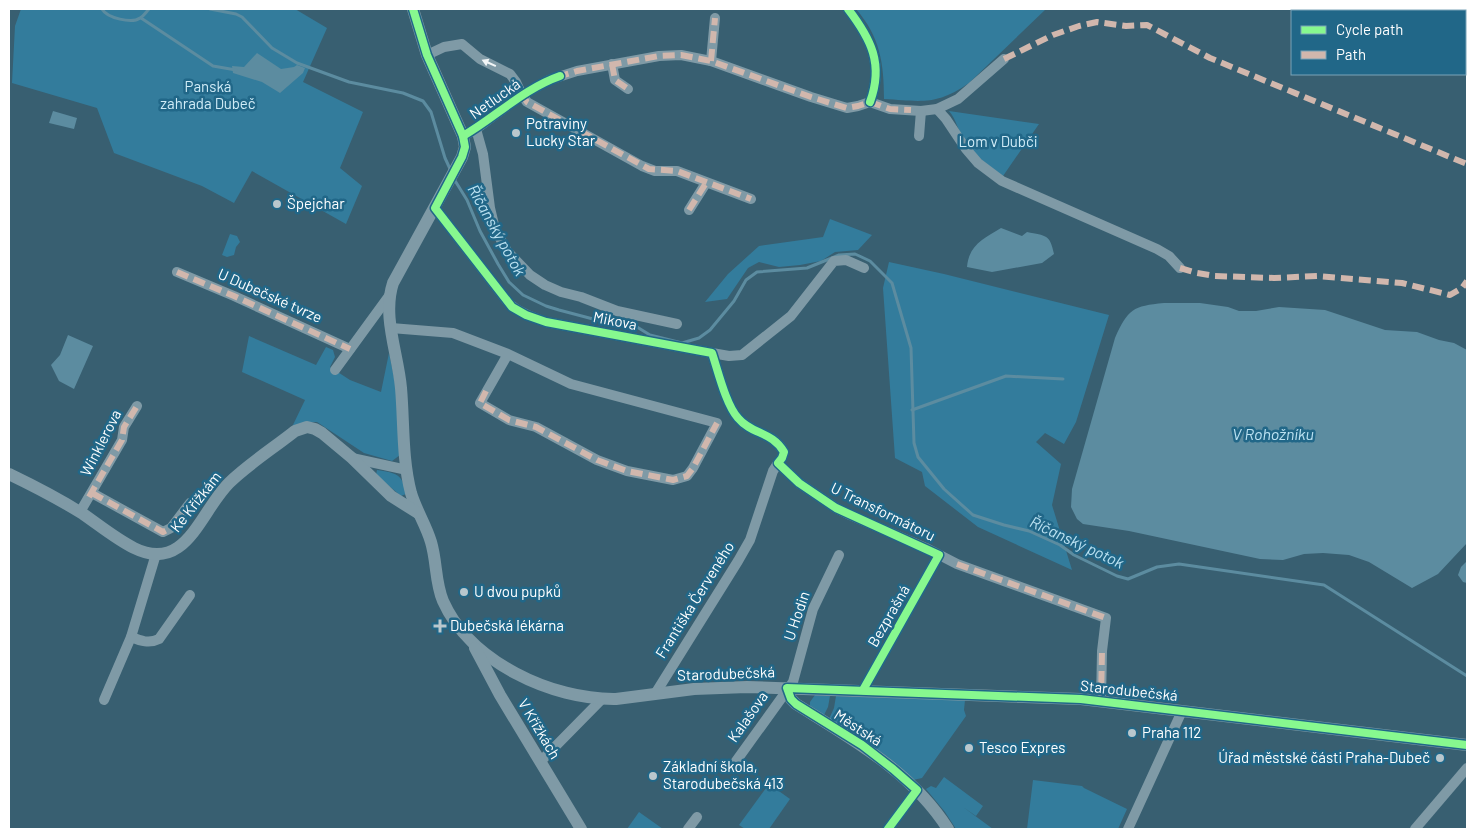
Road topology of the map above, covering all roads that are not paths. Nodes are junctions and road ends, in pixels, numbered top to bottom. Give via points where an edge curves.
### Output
1 (413, 9) edge
2 (848, 9) edge
3 (715, 18) dead end
4 (427, 55) junction
5 (1004, 59) dead end
6 (711, 61) junction
7 (612, 64) junction
8 (628, 89) dead end
9 (522, 95) junction
10 (870, 102) junction
11 (937, 109) junction
12 (921, 111) junction
13 (476, 129) junction
14 (463, 136) junction
15 (919, 136) dead end
16 (706, 183) junction
17 (751, 199) dead end
18 (435, 208) junction
19 (689, 210) dead end
20 (864, 268) dead end
21 (1180, 268) dead end
22 (177, 272) dead end
23 (389, 296) junction
24 (677, 324) dead end
25 (391, 328) junction
26 (350, 349) junction
27 (712, 353) junction
28 (508, 354) junction
29 (335, 370) dead end
30 (137, 406) dead end
31 (352, 458) junction
32 (778, 463) junction
33 (406, 470) junction
34 (9, 474) edge
35 (92, 493) junction
36 (190, 503) dead end
37 (80, 512) junction
38 (418, 512) junction
39 (156, 554) junction
40 (839, 555) dead end
41 (940, 555) junction
42 (190, 595) dead end
43 (131, 637) junction
44 (473, 643) junction
45 (787, 688) junction
46 (863, 690) junction
47 (655, 694) junction
48 (104, 700) dead end
49 (601, 700) junction
50 (1101, 701) junction
51 (1182, 711) junction
52 (1467, 744) edge
53 (540, 762) junction
54 (734, 764) dead end
55 (1467, 768) edge
56 (917, 790) junction
57 (697, 817) dead end
58 (581, 829) edge
59 (688, 829) edge
60 (888, 829) edge
61 (948, 829) edge
62 (1128, 829) edge
63 (1415, 829) edge

1 - 4 street
2 - 10 street via 864,29 873,49 875,89
3 - 6 street
9 -> 4 street, Netlucká via 510,74 480,59 462,44 444,47
4 - 14 street
5 - 11 street via 958,99
6 - 7 street, Netlucká via 681,54
6 - 10 street, Netlucká via 847,108
7 - 8 street via 615,80
7 - 9 street, Netlucká via 560,76
9 - 13 street, Netlucká
9 - 16 street, Netlucká via 527,102 649,169 677,171
10 - 12 street, Netlucká
11 - 12 street, Netlucká
11 - 21 street via 978,163 1002,181 1157,249
12 - 15 street
13 - 14 street, Netlucká
13 - 24 street, Mikova via 495,229 507,251 530,275 561,292 617,311
14 - 18 street, Netlucká via 465,147 462,157
16 - 17 street, Netlucká
16 - 19 street
18 - 23 street, Netlucká
18 - 27 street, Mikova via 512,307 526,315 546,322
20 - 27 street, Mikova via 846,260 834,261 791,316 742,355
22 - 26 street, U Dubečské tvrze
23 - 25 street, Netlucká
23 - 26 street
25 - 28 street via 453,333
25 - 33 street, Netlucká via 400,374
26 - 29 street
27 - 32 street via 732,409 738,419 780,446 784,452
28 - 28 street via 571,384 717,423 687,476 673,480 627,470 597,460 536,427 509,420 480,403
30 - 35 street, Winklerova
31 - 33 street
31 - 38 street via 391,496
31 - 39 street, Ke Křížkám via 315,429 307,427 295,431 231,481 182,546
32 - 41 street, U Transformátoru via 836,508
32 - 47 street, Františka Červeného via 750,540
33 - 38 street, Netlucká
34 - 37 street
35 - 36 street, Winklerova via 163,532 171,528
35 - 37 street, Winklerova
37 - 39 street via 133,547
38 - 44 street, Starodubečská via 431,542 442,599
39 - 43 street
40 - 45 street, U Hodin via 813,609 792,682
41 - 46 street, Bezprašná
41 - 50 street, U Transformátoru via 1106,618
42 - 43 street via 159,639 144,642
43 - 48 street
44 - 49 street, Starodubečská via 509,669 544,687
44 - 53 street, V Křížkách
45 - 46 street, Starodubečská
45 - 47 street, Starodubečská via 709,687
45 - 54 street, Kalašova
45 - 56 street, Městská via 796,704 862,745
46 - 50 street, Starodubečská
47 - 49 street, Starodubečská
49 - 53 street
50 - 51 street, Starodubečská
51 - 52 street, Starodubečská
51 - 62 street
53 - 58 street, V Křížkách
55 - 63 street
56 - 60 street
56 - 61 street, Městská
57 - 59 street

